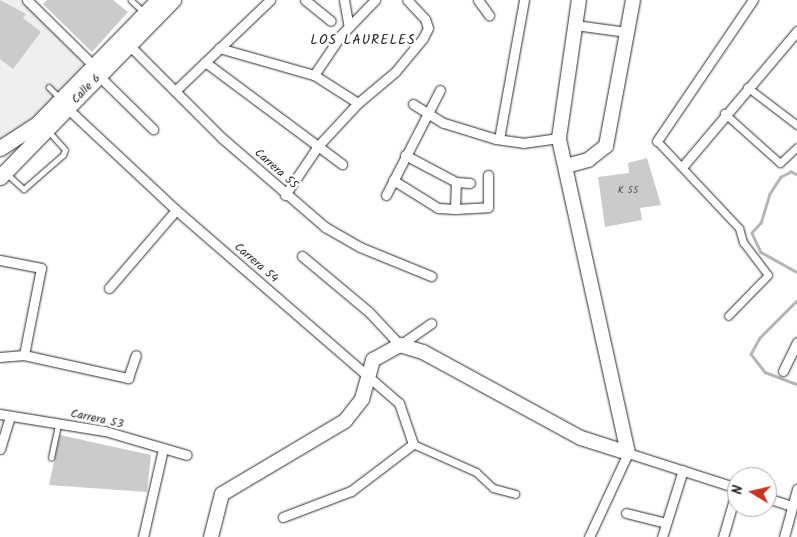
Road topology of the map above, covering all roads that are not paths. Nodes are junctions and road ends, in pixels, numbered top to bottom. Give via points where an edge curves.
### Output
1 (27, 0) edge
2 (131, 0) edge
3 (158, 0) edge
4 (172, 0) edge
5 (270, 0) edge
6 (305, 0) edge
7 (344, 0) edge
8 (375, 0) edge
9 (406, 0) edge
10 (478, 0) edge
11 (524, 0) edge
12 (579, 0) edge
13 (633, 0) edge
14 (753, 0) edge
15 (145, 13) junction
16 (488, 16) dead end
17 (330, 21) dead end
18 (575, 25) junction
19 (349, 27) junction
20 (797, 31) edge
21 (627, 32) junction
22 (129, 45) junction
23 (219, 48) junction
24 (205, 62) junction
25 (96, 71) junction
26 (314, 75) junction
27 (50, 87) dead end
28 (747, 87) junction
29 (440, 90) dead end
30 (175, 91) junction
31 (358, 102) junction
32 (64, 104) junction
33 (413, 104) dead end
34 (427, 114) junction
35 (724, 114) junction
36 (797, 124) edge
37 (47, 129) junction
38 (153, 129) dead end
39 (559, 138) junction
40 (499, 139) junction
41 (657, 140) joint
42 (318, 146) junction
43 (797, 147) edge
44 (0, 148) edge
45 (405, 155) junction
46 (342, 164) dead end
47 (566, 166) junction
48 (683, 166) junction
49 (2, 175) edge
50 (488, 175) dead end
51 (393, 180) junction
52 (456, 182) junction
53 (470, 183) dead end
54 (285, 195) junction
55 (386, 195) dead end
56 (454, 209) junction
57 (176, 210) junction
58 (302, 256) dead end
59 (0, 260) edge
60 (432, 276) dead end
61 (109, 288) dead end
62 (728, 316) dead end
63 (431, 323) dead end
64 (797, 342) edge
65 (400, 345) junction
66 (24, 355) junction
67 (136, 355) dead end
68 (0, 357) edge
69 (783, 371) dead end
70 (369, 377) junction
71 (0, 414) edge
72 (10, 417) junction
73 (58, 424) junction
74 (413, 444) junction
75 (0, 449) edge
76 (163, 449) junction
77 (628, 452) junction
78 (187, 455) dead end
79 (51, 458) dead end
80 (683, 470) junction
81 (727, 485) edge
82 (797, 489) edge
83 (515, 494) dead end
84 (777, 501) edge
85 (792, 506) junction
86 (626, 513) dead end
87 (283, 516) dead end
88 (729, 517) edge
89 (666, 523) junction
90 (143, 537) edge
91 (211, 537) edge
92 (589, 537) edge
93 (662, 537) edge
94 (723, 537) edge
95 (784, 537) edge

1 - 25 street
2 - 15 lane
3 - 15 highway, Calle 6
4 - 22 highway, Calle 6
5 - 23 street
6 - 17 street
7 - 19 street
8 - 19 street
9 - 31 street via 428,28 395,72
10 - 16 street
11 - 40 street
12 - 18 main road
13 - 21 main road
14 - 41 street
15 - 25 highway, Calle 6
18 - 21 street
18 - 39 main road
19 - 26 street
20 - 28 street
21 - 47 main road via 606,146 588,160
22 - 25 highway, Calle 6
22 - 30 street, Carrera 55
23 - 24 street
23 - 26 street
24 - 30 street
24 - 42 street
25 - 32 highway, Calle 6
25 - 38 street
26 - 31 street
27 - 32 lane
28 - 35 street
28 - 36 street
29 - 34 street
30 - 54 street, Carrera 55
31 - 42 street
32 - 37 highway, Calle 6
32 - 44 highway, Calle 6
32 - 57 street, Carrera 54
33 - 34 street
34 - 40 street
34 - 45 street
35 - 43 street via 780,163
35 - 48 street
37 - 49 highway, Calle 6
37 - 49 lane via 65,150 63,155 24,189
39 - 40 street via 523,143
39 - 47 main road
41 - 48 street
42 - 46 street
42 - 54 street
45 - 51 street
45 - 52 street
47 - 77 main road
48 - 62 street via 739,228 743,242 768,275
50 - 56 street via 488,207
51 - 55 street
51 - 56 street via 438,208
52 - 53 street
52 - 56 street
54 - 60 street, Carrera 55 via 360,247
57 - 61 street
57 - 70 street, Carrera 54
58 - 65 street via 369,312
59 - 66 street via 41,268
63 - 65 street
64 - 69 street
65 - 70 main road via 373,360
65 - 77 main road via 423,352 581,438
66 - 67 street via 128,378
66 - 68 street
70 - 74 street, Carrera 54 via 399,403
70 - 91 main road via 362,399 344,421 222,494
71 - 72 street, Carrera 53
72 - 73 street, Carrera 53
72 - 75 street
73 - 76 street, Carrera 53 via 105,431
73 - 79 lane
74 - 83 street via 476,472 493,488
74 - 87 street via 351,490
76 - 78 street, Carrera 53
76 - 90 street
77 - 80 street
77 - 92 street
80 - 81 street
80 - 89 street
82 - 85 street
84 - 85 street
85 - 95 street
86 - 89 street
88 - 94 street
89 - 93 street

